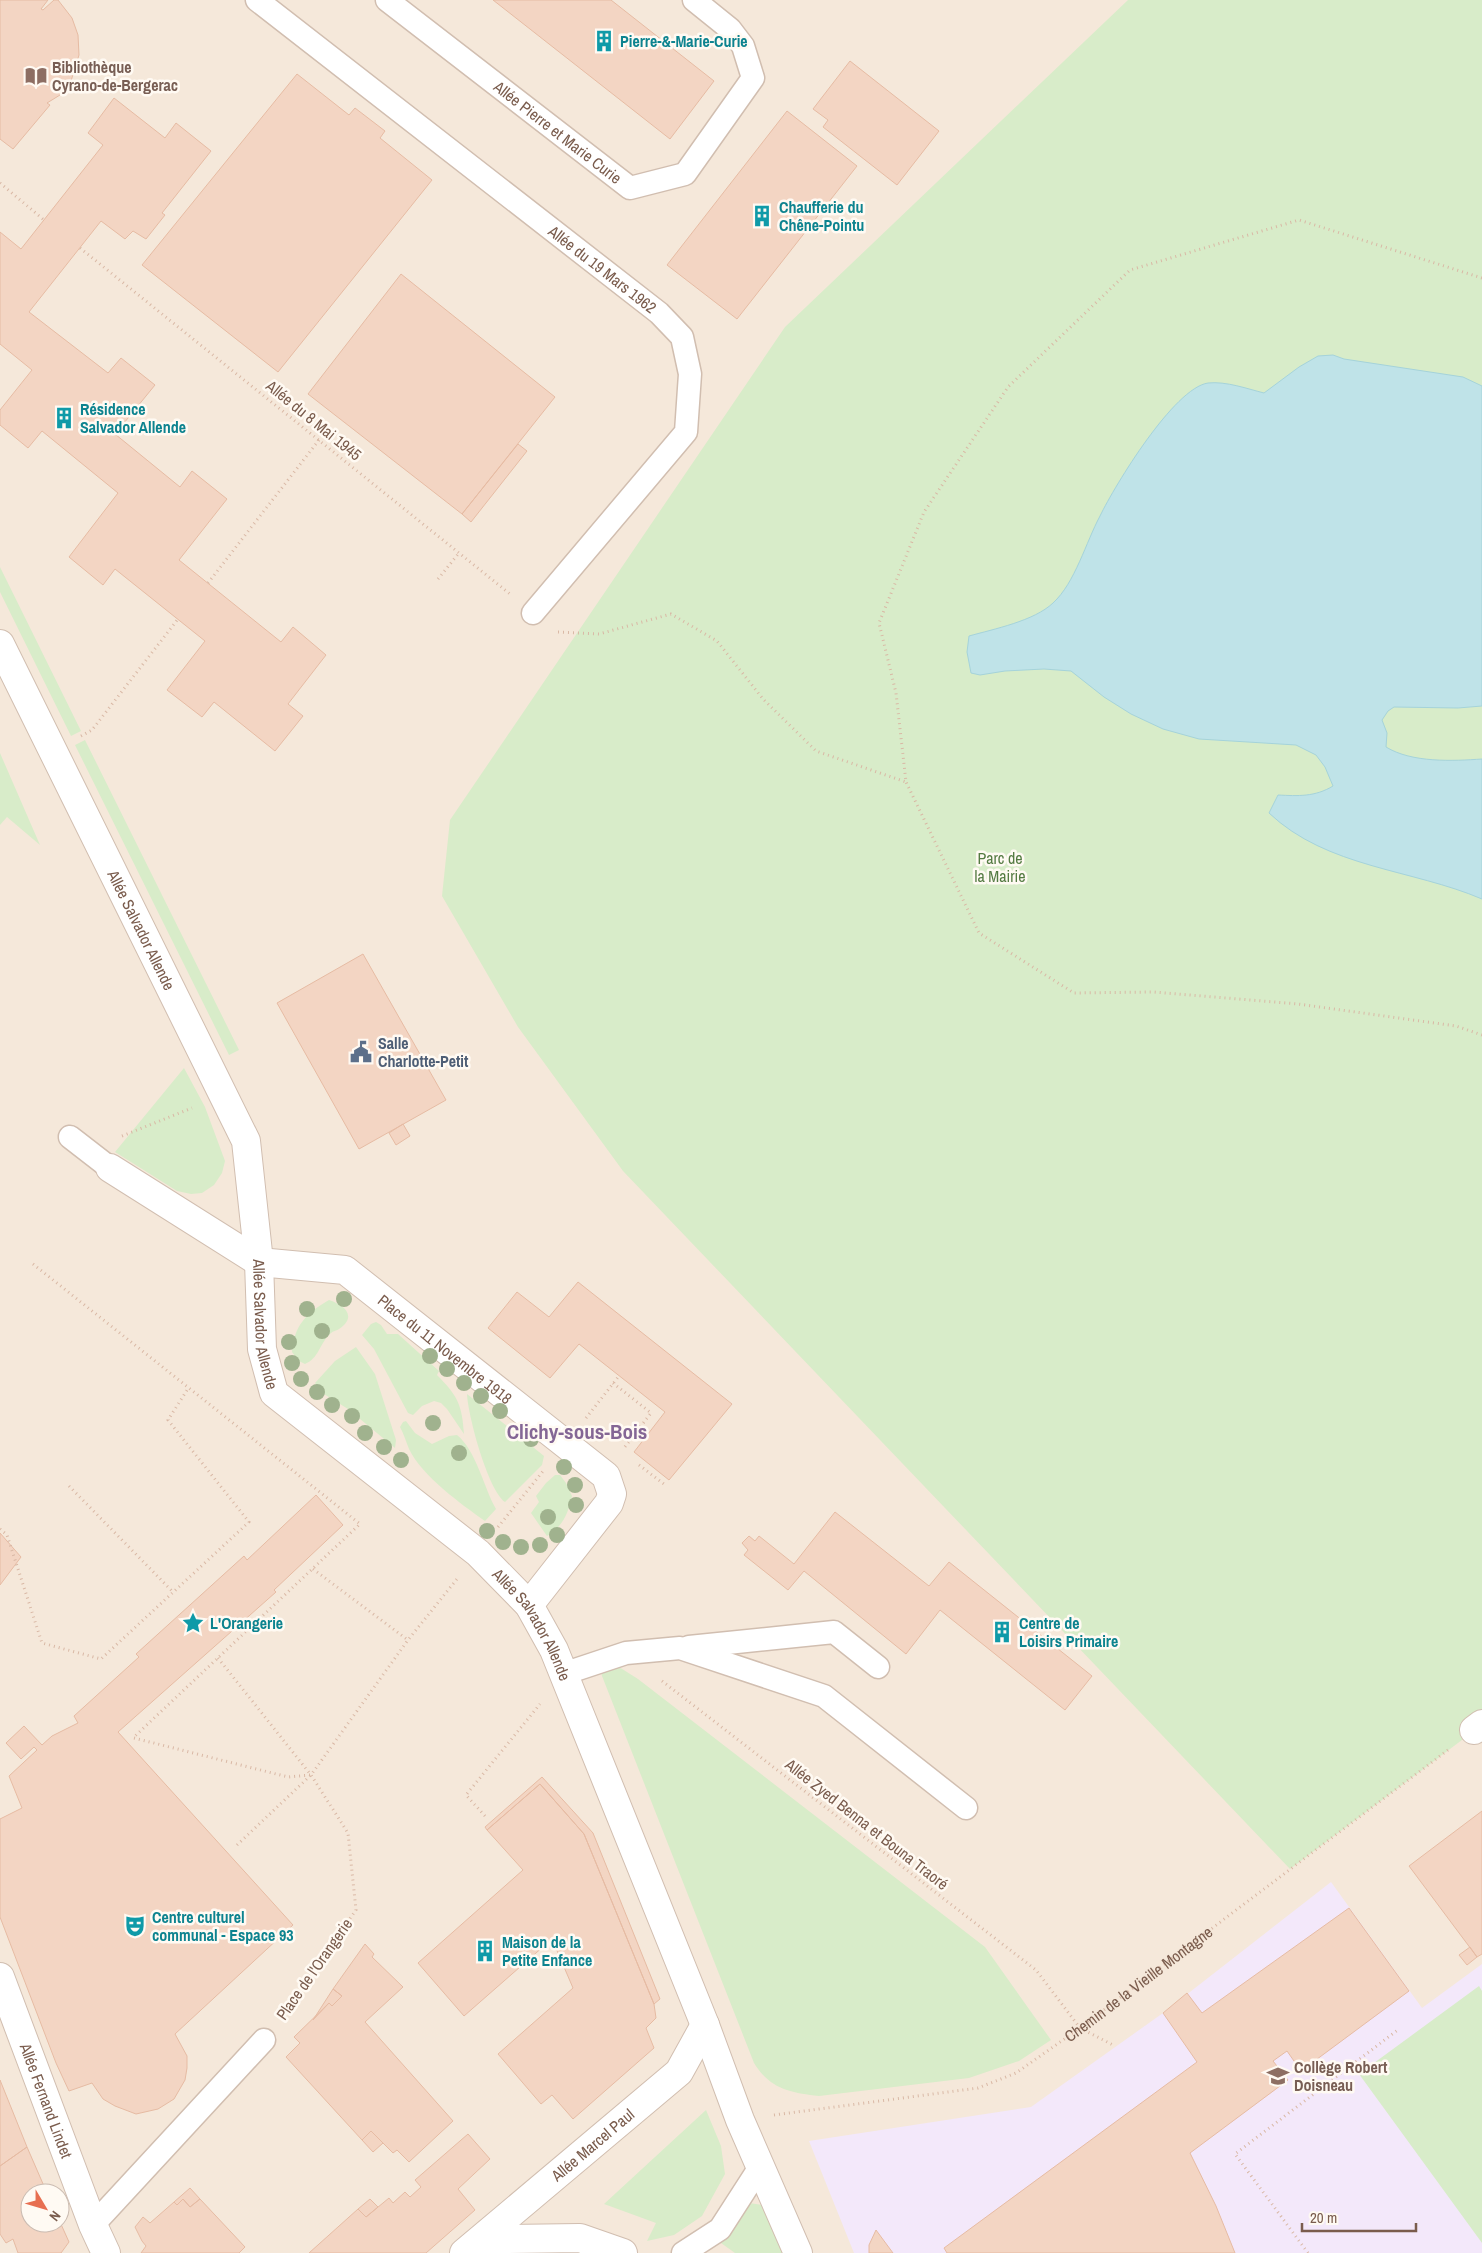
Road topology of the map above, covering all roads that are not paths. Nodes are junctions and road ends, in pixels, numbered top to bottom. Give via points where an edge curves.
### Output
1 (257, 0) edge
2 (387, 0) edge
3 (694, 0) edge
4 (534, 613) road end
5 (0, 644) edge
6 (70, 1137) dead end
7 (105, 1165) joint
8 (259, 1262) junction
9 (529, 1605) junction
10 (680, 1648) junction
11 (878, 1667) dead end
12 (564, 1674) junction
13 (966, 1808) dead end
14 (0, 1977) edge
15 (705, 2025) junction
16 (264, 2040) road end
17 (760, 2167) junction
18 (93, 2225) junction
19 (467, 2250) edge
20 (106, 2253) edge
21 (623, 2253) edge
22 (683, 2253) edge
23 (798, 2253) edge

1 - 4 lane, Allée du 19 Mars 1962 via 659,313 682,337 690,374 686,432
2 - 3 lane, Allée Pierre et Marie Curie via 630,188 685,174 753,78 743,46 730,29
5 - 8 street, Allée Salvador Allende via 246,1141
6 - 7 lane
7 - 8 street
8 - 9 street, Allée Salvador Allende via 262,1348 274,1392 478,1553
8 - 9 street, Place du 11 Novembre 1918 via 345,1270 606,1476 612,1494 604,1511
9 - 12 street, Allée Salvador Allende
10 - 11 lane via 834,1632
10 - 12 lane via 626,1653
10 - 13 lane via 824,1696
12 - 15 street, Allée Salvador Allende
14 - 18 street, Allée Fernand Lindet
15 - 17 street, Allée Salvador Allende
15 - 19 street, Allée Marcel Paul via 679,2072
16 - 18 lane
17 - 22 lane via 720,2229
17 - 23 street, Allée Salvador Allende
18 - 20 street, Allée Fernand Lindet
19 - 21 street via 503,2239 580,2238

